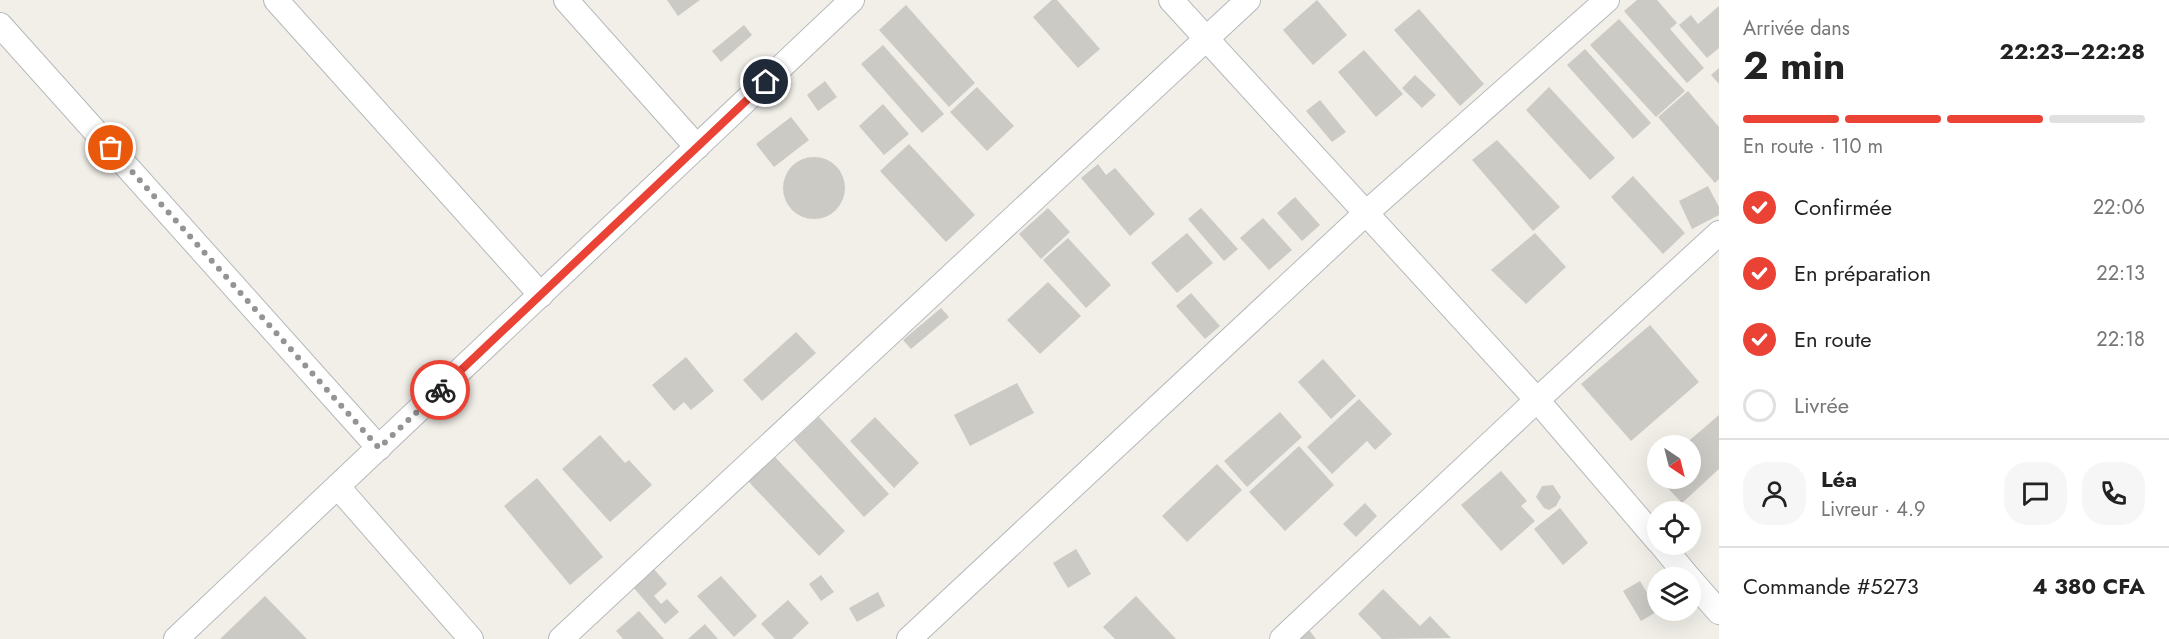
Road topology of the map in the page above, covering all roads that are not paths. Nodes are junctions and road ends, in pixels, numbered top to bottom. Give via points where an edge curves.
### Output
1 (276, 0) edge
2 (566, 0) edge
3 (852, 0) edge
4 (1171, 0) edge
5 (1248, 0) edge
6 (1607, 0) edge
7 (0, 25) edge
8 (1205, 38) junction
9 (697, 147) junction
10 (1366, 213) junction
11 (1719, 233) edge
12 (541, 295) junction
13 (1537, 400) junction
14 (379, 448) junction
15 (338, 487) junction
16 (1647, 528) edge
17 (1670, 555) edge
18 (1681, 567) edge
19 (1701, 591) edge
20 (1719, 612) edge
21 (176, 639) edge
22 (471, 639) edge
23 (561, 639) edge
24 (909, 639) edge
25 (1282, 639) edge

1 - 12 street
2 - 9 street
3 - 9 street
4 - 8 street
5 - 8 street
6 - 10 street
7 - 14 street
8 - 10 street
8 - 23 street
9 - 12 street
10 - 13 street
10 - 24 street
11 - 13 street
12 - 14 street
13 - 16 street
13 - 25 street
14 - 15 street
15 - 21 street
15 - 22 street
17 - 18 street
19 - 20 street

